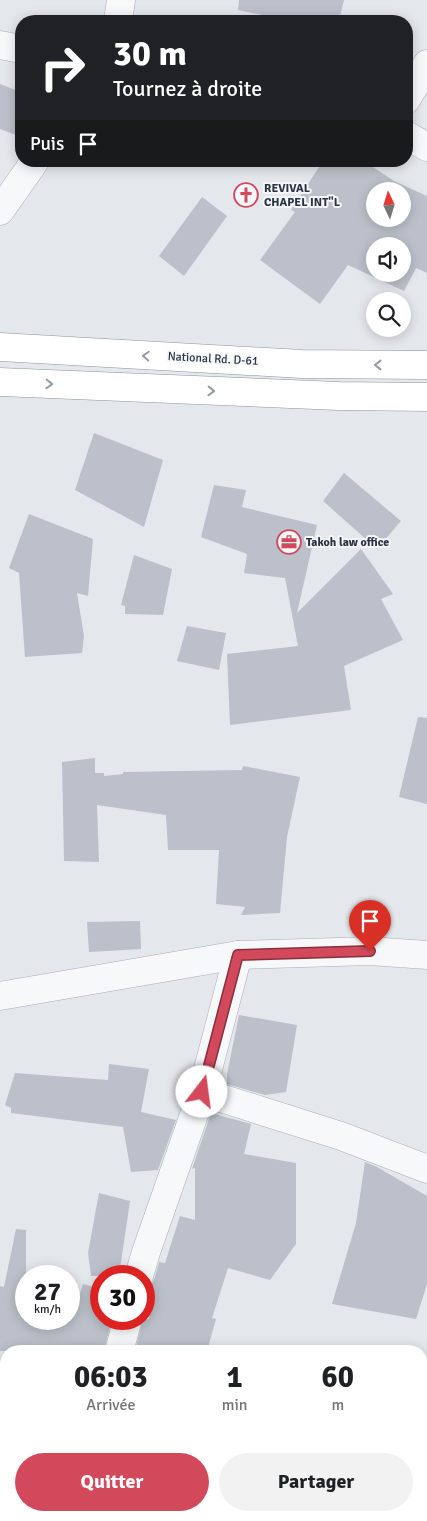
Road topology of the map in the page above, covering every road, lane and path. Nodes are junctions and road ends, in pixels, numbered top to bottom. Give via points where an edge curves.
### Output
1 (121, 0) edge
2 (119, 15) edge
3 (0, 45) edge
4 (15, 47) edge
5 (427, 64) edge
6 (413, 88) edge
7 (413, 139) edge
8 (427, 147) edge
9 (31, 167) edge
10 (0, 211) edge
11 (0, 348) edge
12 (427, 365) edge
13 (0, 382) edge
14 (427, 397) edge
15 (238, 955) junction
16 (427, 955) edge
17 (0, 996) edge
18 (202, 1092) junction
19 (427, 1169) edge
20 (142, 1265) edge
21 (125, 1330) edge
22 (121, 1345) edge

1 - 2 street
3 - 4 street
5 - 6 street
7 - 8 street
9 - 10 street
12 -> 11 highway, National Rd. D-61 via 302,364
13 -> 14 highway
15 - 16 street via 370,951
15 - 17 street
15 - 18 street
18 - 19 street via 341,1136
18 - 20 street
21 - 22 street

